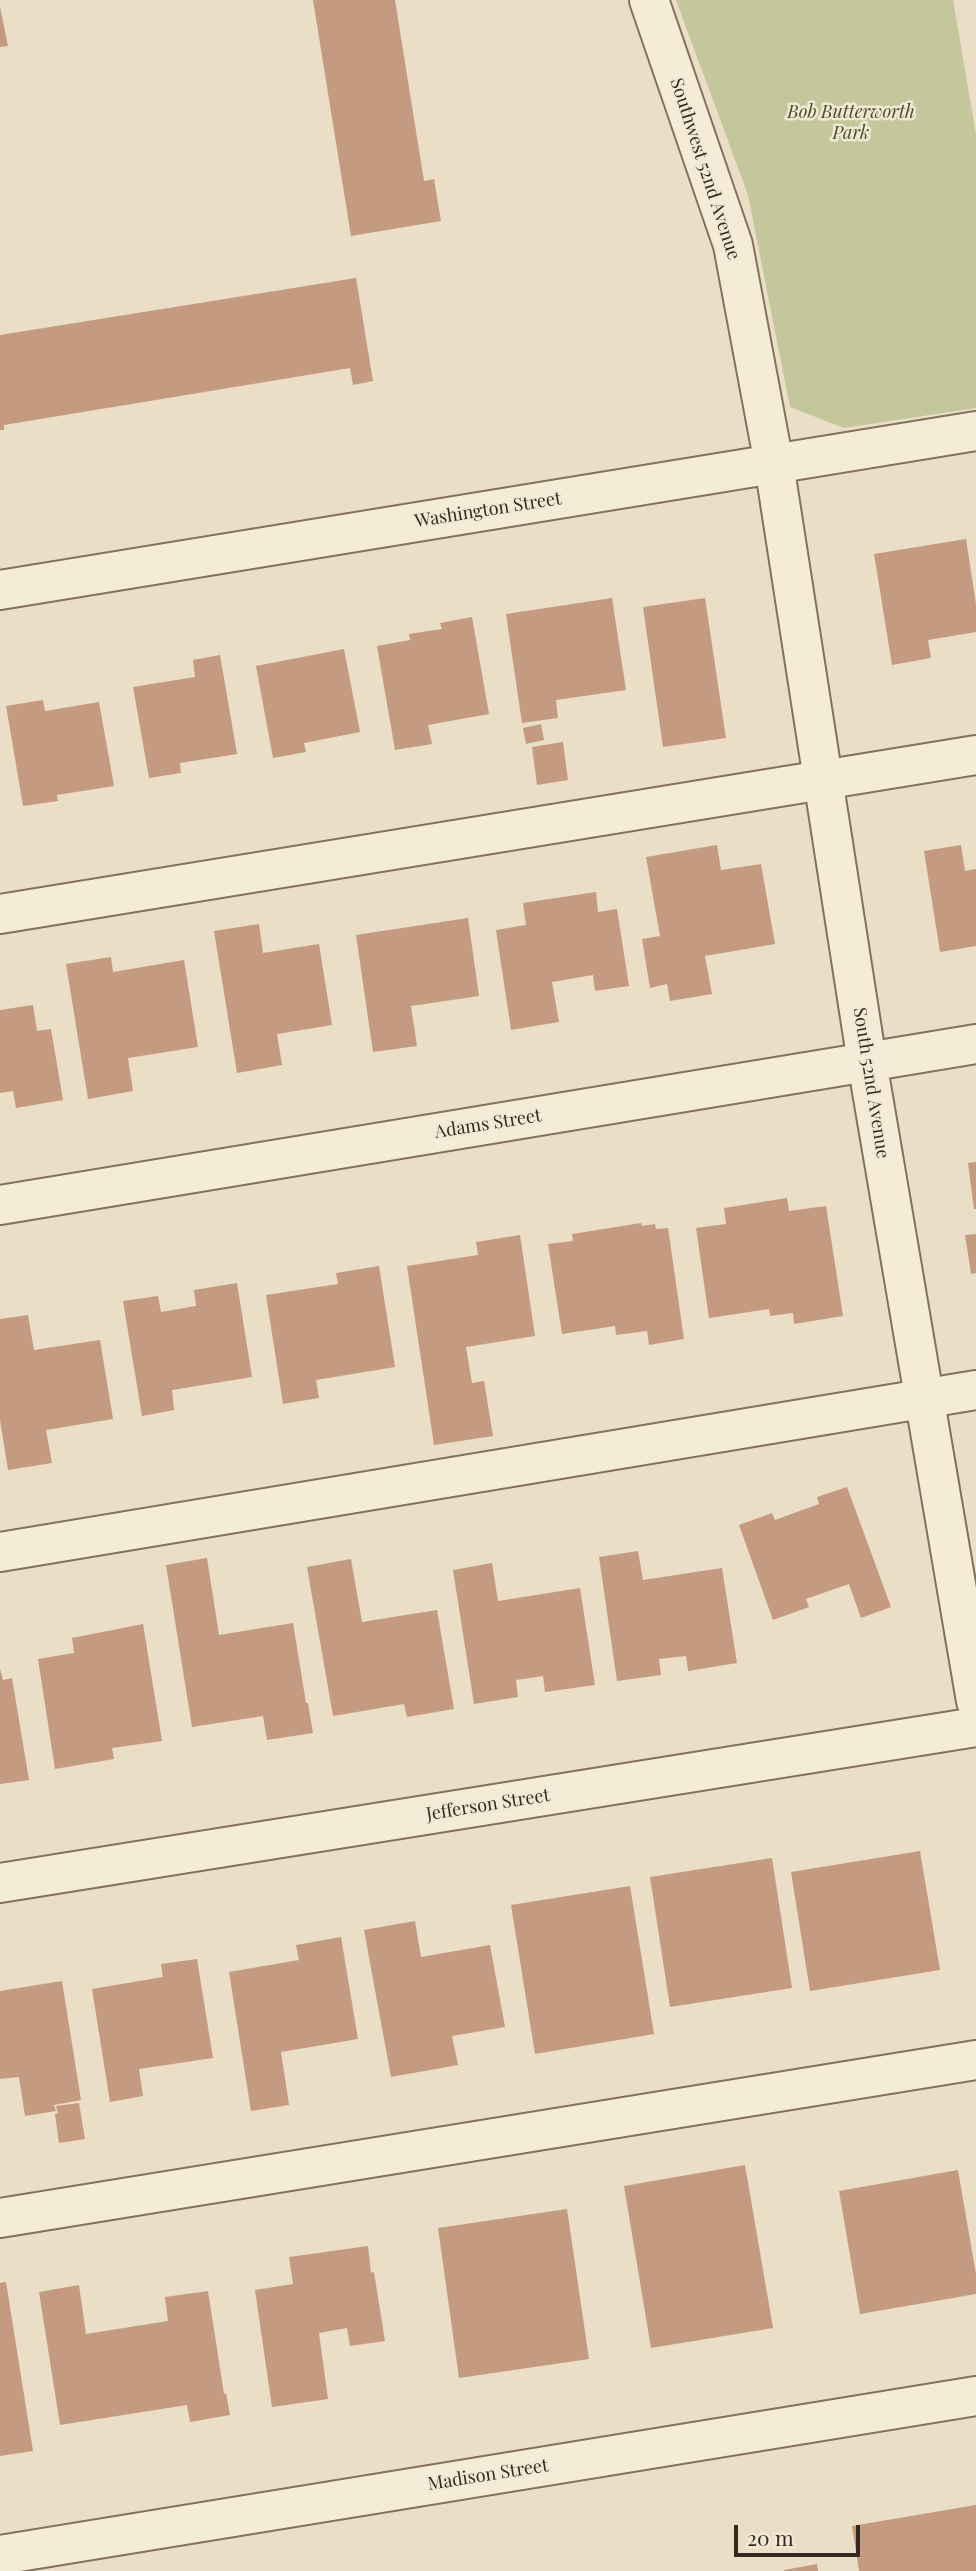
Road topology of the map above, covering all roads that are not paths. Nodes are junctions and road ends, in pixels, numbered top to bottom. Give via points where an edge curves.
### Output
1 (649, 0) edge
2 (976, 431) edge
3 (774, 464) junction
4 (0, 590) edge
5 (976, 755) edge
6 (822, 780) junction
7 (0, 914) edge
8 (976, 1044) edge
9 (867, 1062) junction
10 (0, 1205) edge
11 (976, 1390) edge
12 (924, 1398) junction
13 (0, 1552) edge
14 (976, 1701) edge
15 (976, 1727) edge
16 (0, 1883) edge
17 (976, 2060) edge
18 (0, 2218) edge
19 (976, 2396) edge
20 (0, 2555) edge

1 - 3 street, Southwest 52nd Avenue via 733,245
2 - 3 street, Washington Street
3 - 4 street, Washington Street
3 - 6 street, South 52nd Avenue
5 - 6 street
6 - 7 street
6 - 9 street, South 52nd Avenue
8 - 9 street, Adams Street
9 - 10 street, Adams Street
9 - 12 street, South 52nd Avenue
11 - 12 street
12 - 13 street
12 - 14 street, South 52nd Avenue
15 - 16 street, Jefferson Street
17 - 18 street
19 - 20 street, Madison Street

